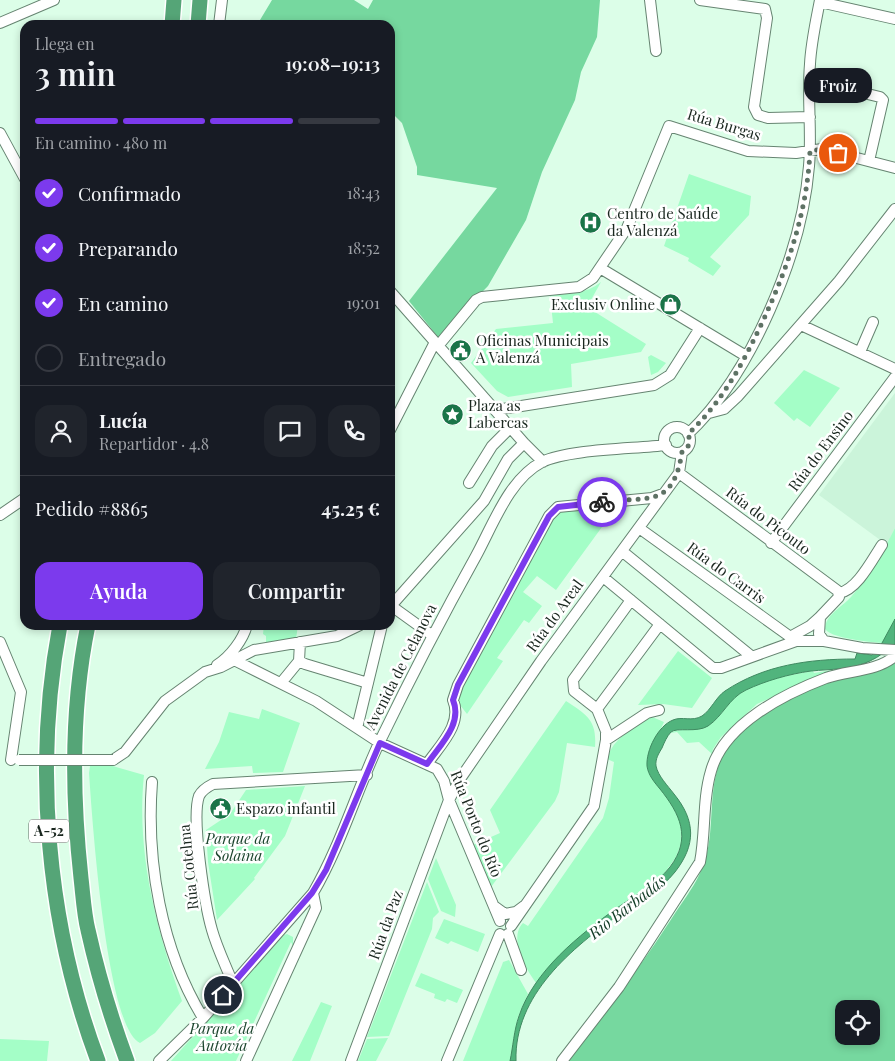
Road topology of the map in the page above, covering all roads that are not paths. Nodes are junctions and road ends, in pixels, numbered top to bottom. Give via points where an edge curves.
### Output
1 (54, 0) edge
2 (174, 0) edge
3 (200, 0) edge
4 (222, 0) edge
5 (650, 0) edge
6 (700, 0) edge
7 (820, 1) edge
8 (895, 18) edge
9 (172, 20) edge
10 (198, 20) edge
11 (220, 20) edge
12 (0, 23) edge
13 (656, 51) dead end
14 (810, 80) junction
15 (810, 117) junction
16 (0, 132) edge
17 (810, 151) junction
18 (869, 161) junction
19 (895, 168) edge
20 (20, 170) edge
21 (895, 210) edge
22 (600, 268) junction
23 (395, 297) edge
24 (873, 322) dead end
25 (801, 325) junction
26 (700, 328) junction
27 (436, 344) junction
28 (860, 352) junction
29 (746, 356) junction
30 (895, 369) edge
31 (895, 377) edge
32 (496, 410) junction
33 (709, 413) junction
34 (395, 421) edge
35 (511, 427) junction
36 (688, 434) junction
37 (524, 443) junction
38 (666, 445) junction
39 (682, 452) junction
40 (543, 462) junction
41 (679, 473) junction
42 (469, 483) dead end
43 (663, 494) junction
44 (20, 501) edge
45 (0, 515) edge
46 (640, 528) junction
47 (771, 543) junction
48 (882, 545) dead end
49 (622, 552) junction
50 (603, 577) junction
51 (839, 593) junction
52 (395, 600) edge
53 (631, 600) junction
54 (395, 609) edge
55 (820, 617) junction
56 (660, 624) junction
57 (59, 630) edge
58 (87, 630) edge
59 (247, 630) edge
60 (350, 630) edge
61 (381, 630) edge
62 (433, 636) junction
63 (793, 639) junction
64 (0, 642) edge
65 (300, 642) junction
66 (824, 642) junction
67 (895, 650) edge
68 (751, 656) junction
69 (895, 656) edge
70 (236, 660) junction
71 (299, 661) junction
72 (205, 672) junction
73 (281, 683) junction
74 (368, 683) junction
75 (597, 709) junction
76 (659, 710) dead end
77 (357, 728) junction
78 (606, 740) junction
79 (380, 743) junction
80 (0, 760) edge
81 (15, 760) junction
82 (427, 764) junction
83 (367, 775) junction
84 (152, 782) dead end
85 (449, 800) junction
86 (463, 835) junction
87 (435, 837) junction
88 (312, 893) junction
89 (530, 901) junction
90 (492, 905) junction
91 (506, 931) junction
92 (521, 970) dead end
93 (234, 984) junction
94 (203, 1018) junction
95 (161, 1059) edge
96 (98, 1061) edge
97 (127, 1061) edge
98 (246, 1061) edge
99 (350, 1061) edge
100 (447, 1061) edge
101 (562, 1061) edge

1 - 12 street
2 - 9 highway
3 - 10 highway
4 - 11 street
5 - 13 street
6 - 15 street via 765,9 767,18 754,107 758,115 768,118
7 - 8 street
7 - 14 street
14 - 15 street
14 - 18 street via 883,100
15 - 17 street
16 - 20 street
17 - 18 street via 822,149
17 - 22 street, Rúa Burgas via 748,151 669,126 627,228
17 - 29 street via 804,206 792,254
18 - 19 street
21 - 25 street
22 - 26 street
22 - 27 street via 580,287 482,297
23 - 27 street
24 - 28 street
25 - 28 street
25 - 33 street via 730,405
26 - 29 street
26 - 32 street via 670,375 654,385
27 - 32 street
27 - 34 street
28 - 30 street
29 - 33 street
31 - 47 street, Rúa do Ensino
32 - 35 street
33 - 36 street
35 - 37 street
35 - 42 street via 492,446
36 - 38 street via 682,428 674,428 665,437
36 - 39 street via 689,445
37 - 40 street
37 - 52 street via 508,459 484,501
38 - 39 street via 671,451
38 - 40 street, Avenida de Celanova via 560,455
39 - 41 street, Rúa do Areal
40 - 62 street, Avenida de Celanova via 525,474 504,503
41 - 43 street, Rúa do Areal
41 - 47 street, Rúa do Picouto
43 - 46 street, Rúa do Areal
43 - 82 street via 652,498 558,507 553,511 458,685 453,700 455,724
44 - 45 street
46 - 49 street, Rúa do Areal
46 - 63 street, Rúa do Carris
47 - 51 street, Rúa do Picouto
48 - 51 street via 857,581 846,592
49 - 50 street, Rúa do Areal
49 - 68 street
50 - 53 street
50 - 85 street, Rúa do Areal via 541,661
51 - 55 street
53 - 56 street
53 - 75 street via 573,680 574,691
54 - 62 street
55 - 63 street
55 - 66 street via 820,634
56 - 68 street via 713,668
56 - 75 street
57 - 96 highway, A-52 via 50,692 46,779 52,865 66,951
58 - 97 highway, A-52 via 82,652 75,744 77,837 87,929
59 - 72 street via 226,659
60 - 65 street via 337,636
61 - 74 street
62 - 79 street, Avenida de Celanova
63 - 66 street
63 - 68 street
64 - 81 street via 21,692
65 - 70 street via 254,650
65 - 71 street
66 - 67 street
69 - 101 street via 862,671 827,678 761,710 722,745 711,770 700,862 619,987
70 - 72 street
70 - 73 street, Rúa Porto do Río
71 - 73 street
71 - 74 street
72 - 81 street, bridge via 165,700 125,752 113,760
73 - 77 street, Rúa Porto do Río
74 - 77 street
75 - 78 street via 606,731
76 - 78 street via 647,713
77 - 79 street, Rúa Porto do Río
78 - 89 street via 594,806
79 - 82 street, Rúa Porto do Río
79 - 83 street, Avenida de Celanova
80 - 81 street
82 - 85 street, Rúa Porto do Río via 437,769
83 - 88 street, Avenida de Celanova via 326,870
83 - 93 street, Rúa Cotelma via 213,784 205,788 198,805 198,845 210,921
84 - 94 street via 150,809 158,896 170,944
85 - 86 street, Rúa Porto do Río
85 - 87 street, Rúa da Paz
86 - 87 street via 457,827 450,825
86 - 90 street, Rúa Porto do Río
87 - 99 street, Rúa da Paz
88 - 93 street, Avenida de Celanova
88 - 98 street via 316,908
89 - 90 street via 511,914 500,912
89 - 91 street
90 - 91 street, Rúa Porto do Río via 500,921 507,921
91 - 92 street
91 - 100 street
93 - 94 street, Avenida de Celanova
94 - 95 street, Avenida de Celanova

